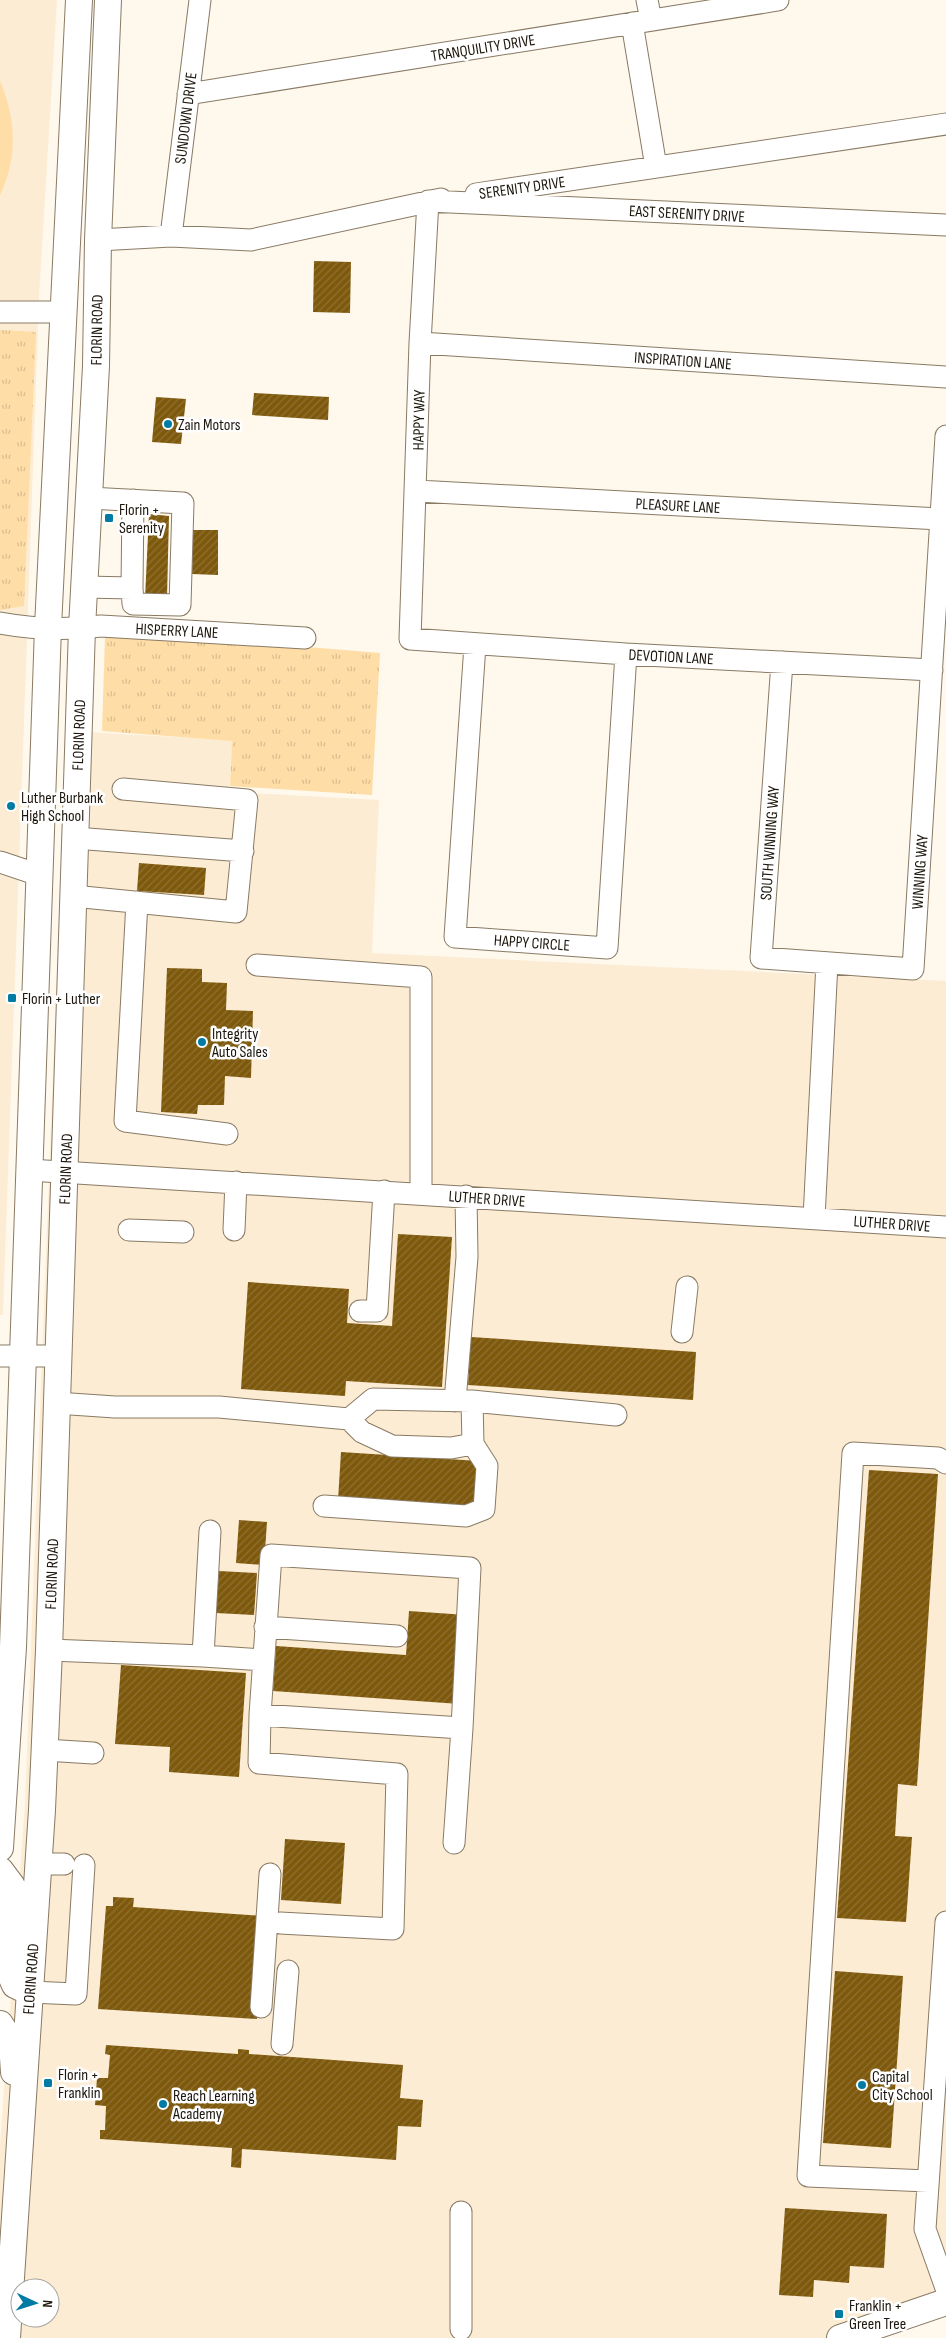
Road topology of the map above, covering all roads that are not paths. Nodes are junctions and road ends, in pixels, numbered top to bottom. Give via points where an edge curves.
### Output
1 (79, 0) edge
2 (108, 0) edge
3 (200, 0) edge
4 (778, 0) edge
5 (643, 14) edge
6 (188, 94) junction
7 (946, 124) edge
8 (656, 167) junction
9 (428, 201) junction
10 (69, 202) junction
11 (946, 225) edge
12 (171, 236) junction
13 (98, 240) junction
14 (0, 312) edge
15 (64, 312) junction
16 (420, 344) junction
17 (946, 377) edge
18 (946, 436) edge
19 (417, 491) junction
20 (89, 498) junction
21 (133, 500) junction
22 (940, 519) junction
23 (84, 587) junction
24 (132, 588) junction
25 (0, 623) edge
26 (48, 627) junction
27 (82, 628) junction
28 (305, 638) dead end
29 (410, 639) joint
30 (475, 645) junction
31 (626, 654) junction
32 (782, 662) junction
33 (932, 670) junction
34 (123, 789) dead end
35 (75, 838) junction
36 (243, 851) junction
37 (0, 862) edge
38 (39, 875) junction
39 (73, 896) junction
40 (137, 902) junction
41 (827, 963) junction
42 (257, 966) dead end
43 (227, 1134) dead end
44 (29, 1170) junction
45 (65, 1171) junction
46 (236, 1182) junction
47 (384, 1191) junction
48 (421, 1194) junction
49 (466, 1196) junction
50 (814, 1218) junction
51 (946, 1227) edge
52 (129, 1230) dead end
53 (234, 1230) dead end
54 (182, 1232) dead end
55 (687, 1287) dead end
56 (360, 1311) dead end
57 (682, 1332) dead end
58 (58, 1356) junction
59 (11, 1357) edge
60 (464, 1401) junction
61 (56, 1403) junction
62 (616, 1415) dead end
63 (349, 1419) junction
64 (473, 1444) junction
65 (946, 1462) edge
66 (324, 1506) dead end
67 (210, 1531) dead end
68 (266, 1627) junction
69 (397, 1636) dead end
70 (6, 1647) edge
71 (49, 1650) junction
72 (202, 1656) junction
73 (263, 1660) junction
74 (260, 1715) junction
75 (462, 1728) junction
76 (45, 1750) junction
77 (93, 1753) dead end
78 (1, 1821) edge
79 (454, 1843) dead end
80 (0, 1848) edge
81 (38, 1864) junction
82 (0, 1870) edge
83 (270, 1874) dead end
84 (946, 1922) edge
85 (280, 1923) dead end
86 (288, 1971) dead end
87 (944, 1971) edge
88 (30, 1992) junction
89 (261, 2007) dead end
90 (0, 2024) edge
91 (282, 2044) dead end
92 (940, 2086) edge
93 (19, 2152) junction
94 (928, 2181) junction
95 (460, 2212) dead end
96 (946, 2288) edge
97 (946, 2302) edge
98 (461, 2330) dead end
99 (7, 2338) edge
100 (840, 2338) edge

1 - 10 main road, FLORIN ROAD
2 - 13 main road, FLORIN ROAD
3 - 6 street, SUNDOWN DRIVE
4 - 5 street, TRANQUILITY DRIVE
5 - 6 street, TRANQUILITY DRIVE
5 - 8 street
6 - 12 street, SUNDOWN DRIVE
7 - 8 street, SERENITY DRIVE
8 - 9 street, SERENITY DRIVE
9 - 11 street, EAST SERENITY DRIVE
9 - 12 street, SERENITY DRIVE via 251,240
9 - 16 street, HAPPY WAY
10 - 13 main road
10 - 15 main road, FLORIN ROAD
12 - 13 street, SERENITY DRIVE
13 - 20 main road, FLORIN ROAD
14 - 15 street
15 - 26 main road, FLORIN ROAD
16 - 17 street, INSPIRATION LANE
16 - 19 street, HAPPY WAY
18 - 22 street, WINNING WAY
19 - 22 street, PLEASURE LANE
19 - 29 street, HAPPY WAY
20 - 21 street
20 - 23 main road, FLORIN ROAD
21 - 24 street
21 - 24 street via 183,503 180,605 133,604
22 - 33 street, WINNING WAY
23 - 24 street
23 - 27 main road, FLORIN ROAD
25 - 26 street, HISPERRY LANE
26 - 27 street, HISPERRY LANE
26 - 38 main road, FLORIN ROAD
27 - 28 street, HISPERRY LANE via 101,626
27 - 35 main road, FLORIN ROAD
29 - 30 street, DEVOTION LANE
30 - 31 street, DEVOTION LANE
30 - 31 street, HAPPY CIRCLE via 455,937 607,948
31 - 32 street, DEVOTION LANE
32 - 33 street, DEVOTION LANE
32 - 41 street, SOUTH WINNING WAY via 761,958
33 - 41 street, WINNING WAY via 912,969
34 - 36 street via 247,800
35 - 36 street
35 - 39 main road, FLORIN ROAD
36 - 40 street via 236,912
37 - 38 street
38 - 44 main road, FLORIN ROAD
39 - 40 street
39 - 45 main road, FLORIN ROAD
40 - 43 street via 125,1121
41 - 50 street
42 - 48 street via 421,977
44 - 45 street, LUTHER DRIVE
44 - 59 main road, FLORIN ROAD
45 - 46 street, LUTHER DRIVE
45 - 58 main road, FLORIN ROAD
46 - 47 street, LUTHER DRIVE
46 - 53 street
47 - 48 street, LUTHER DRIVE
47 - 56 street via 377,1311
48 - 49 street, LUTHER DRIVE
49 - 50 street, LUTHER DRIVE
49 - 60 street
50 - 51 street, LUTHER DRIVE
52 - 54 street
55 - 57 street
58 - 59 street
58 - 61 main road, FLORIN ROAD
59 - 70 main road, FLORIN ROAD
60 - 62 street
60 - 63 street via 373,1399
60 - 64 street
61 - 63 street via 115,1407 219,1407
61 - 71 main road, FLORIN ROAD
63 - 64 street via 362,1432 392,1446 450,1448
64 - 66 street via 487,1466 484,1509 466,1516
65 - 94 street via 938,1458 853,1453 808,2176
67 - 72 street
68 - 69 street
68 - 73 street
68 - 75 street via 271,1555 470,1568
70 - 78 main road, FLORIN ROAD
71 - 72 street
71 - 76 main road, FLORIN ROAD
72 - 73 street
73 - 74 street
74 - 75 street
74 - 85 street via 259,1763 397,1774 393,1929
75 - 79 street
76 - 77 street
76 - 81 main road, FLORIN ROAD
78 - 80 main road, FLORIN ROAD
81 - 88 main road, FLORIN ROAD
81 - 88 street via 74,1865 76,1994
82 - 88 main road via 12,1886 11,1976 15,1985
83 - 89 street
84 - 87 street
86 - 91 street
87 - 92 street
88 - 93 main road, FLORIN ROAD
90 - 93 main road via 12,2043
92 - 94 street
93 - 99 main road, FLORIN ROAD
94 - 96 street via 924,2229
95 - 98 street
97 - 100 main road

